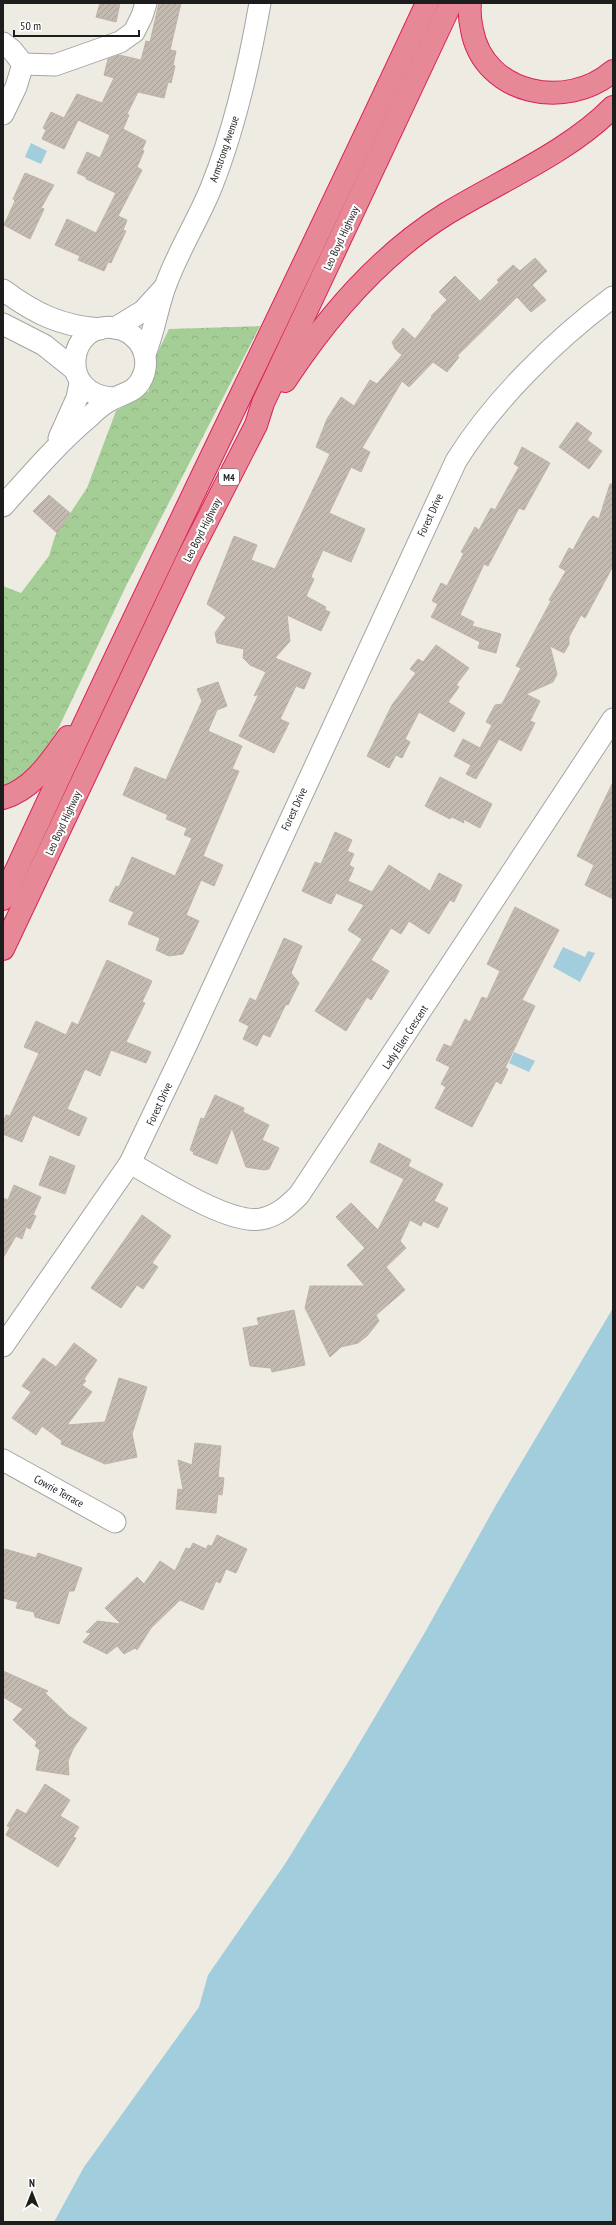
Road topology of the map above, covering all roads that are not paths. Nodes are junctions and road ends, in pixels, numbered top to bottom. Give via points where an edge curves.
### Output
1 (146, 3) edge
2 (260, 3) edge
3 (427, 3) edge
4 (451, 3) edge
5 (470, 3) edge
6 (3, 43) edge
7 (23, 64) junction
8 (613, 71) edge
9 (613, 107) edge
10 (3, 114) edge
11 (165, 288) junction
12 (3, 290) edge
13 (613, 297) edge
14 (3, 324) edge
15 (107, 328) junction
16 (145, 354) junction
17 (77, 376) junction
18 (113, 398) junction
19 (256, 425) junction
20 (48, 456) junction
21 (3, 506) edge
22 (100, 690) junction
23 (613, 719) edge
24 (3, 798) edge
25 (3, 899) edge
26 (3, 948) edge
27 (130, 1163) junction
28 (3, 1346) edge
29 (3, 1460) edge
30 (115, 1522) dead end

1 - 7 street via 134,32 120,42 55,65
2 - 11 street, Armstrong Avenue via 238,106 225,151 211,189
3 - 22 highway, Leo Boyd Highway / M4
4 - 19 highway, Leo Boyd Highway / M4 via 263,403
5 - 8 highway via 470,24 480,53 491,69 508,82 532,92 554,93 576,90 595,83
6 - 7 street
7 - 10 street via 16,87
9 - 19 highway via 580,135 445,215 397,250 324,326
11 - 15 street, Armstrong Avenue via 143,311
11 - 16 street, Armstrong Avenue via 152,338
12 - 15 street via 42,316 81,328
13 - 27 street, Forest Drive via 565,338 501,400 474,431 456,461
14 - 17 street via 44,345
15 - 16 street via 134,336
15 - 17 street via 84,338 78,346 75,355
16 - 18 street via 145,370 139,383 128,394
17 - 18 street via 92,394 102,398
17 - 20 street via 77,398
18 - 20 street via 87,418
19 - 26 highway, Leo Boyd Highway / M4 via 168,599
20 - 21 street
22 - 24 highway via 48,765 20,790
22 - 25 highway, Leo Boyd Highway / M4
23 - 27 street, Lady Ellen Crescent via 299,1195 280,1212 261,1219 245,1219 223,1212 190,1196
27 - 28 street, Forest Drive
29 - 30 street, Cowrie Terrace

